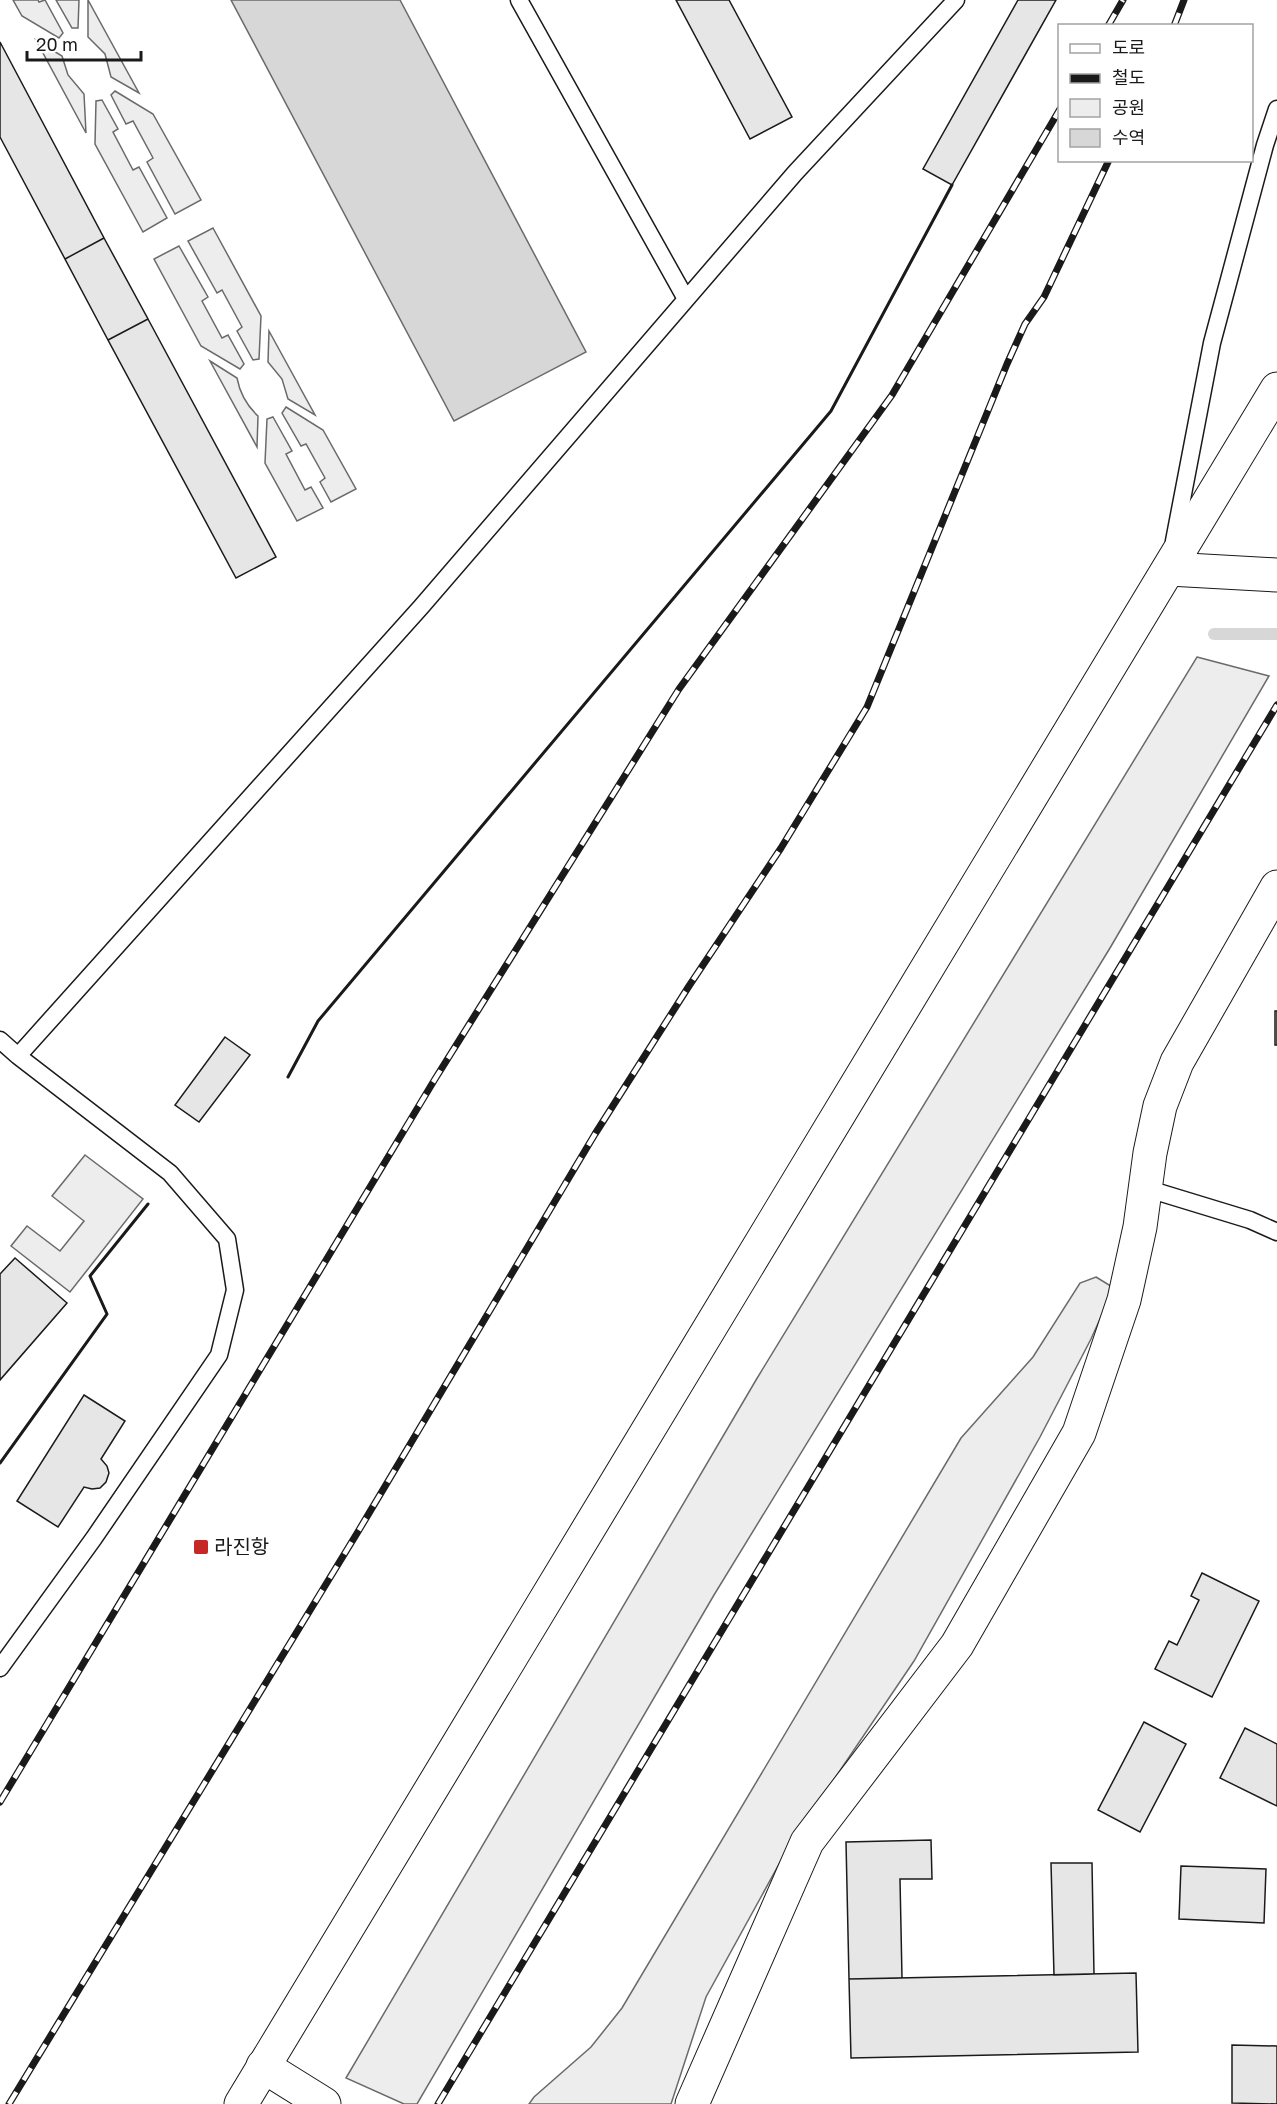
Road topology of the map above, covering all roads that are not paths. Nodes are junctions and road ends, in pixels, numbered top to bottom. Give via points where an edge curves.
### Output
1 (519, 0) edge
2 (956, 0) edge
3 (1277, 109) edge
4 (686, 299) junction
5 (1277, 389) edge
6 (1169, 568) junction
7 (1277, 575) edge
8 (1277, 887) edge
9 (0, 1040) edge
10 (18, 1056) junction
11 (1146, 1188) junction
12 (1277, 1232) edge
13 (0, 1668) edge
14 (263, 2066) junction
15 (241, 2104) edge
16 (324, 2104) edge
17 (692, 2104) edge

1 - 4 lane
2 - 4 lane via 795,173
3 - 6 lane via 1212,343
4 - 10 lane via 421,607
5 - 6 main road
6 - 7 main road
6 - 14 main road
8 - 11 main road via 1177,1062 1160,1106
9 - 10 lane
10 - 13 lane via 170,1173 227,1239 235,1290 219,1355
11 - 12 lane
11 - 17 main road via 1124,1300 1079,1434 957,1645 807,1842
14 - 15 main road
14 - 16 main road

